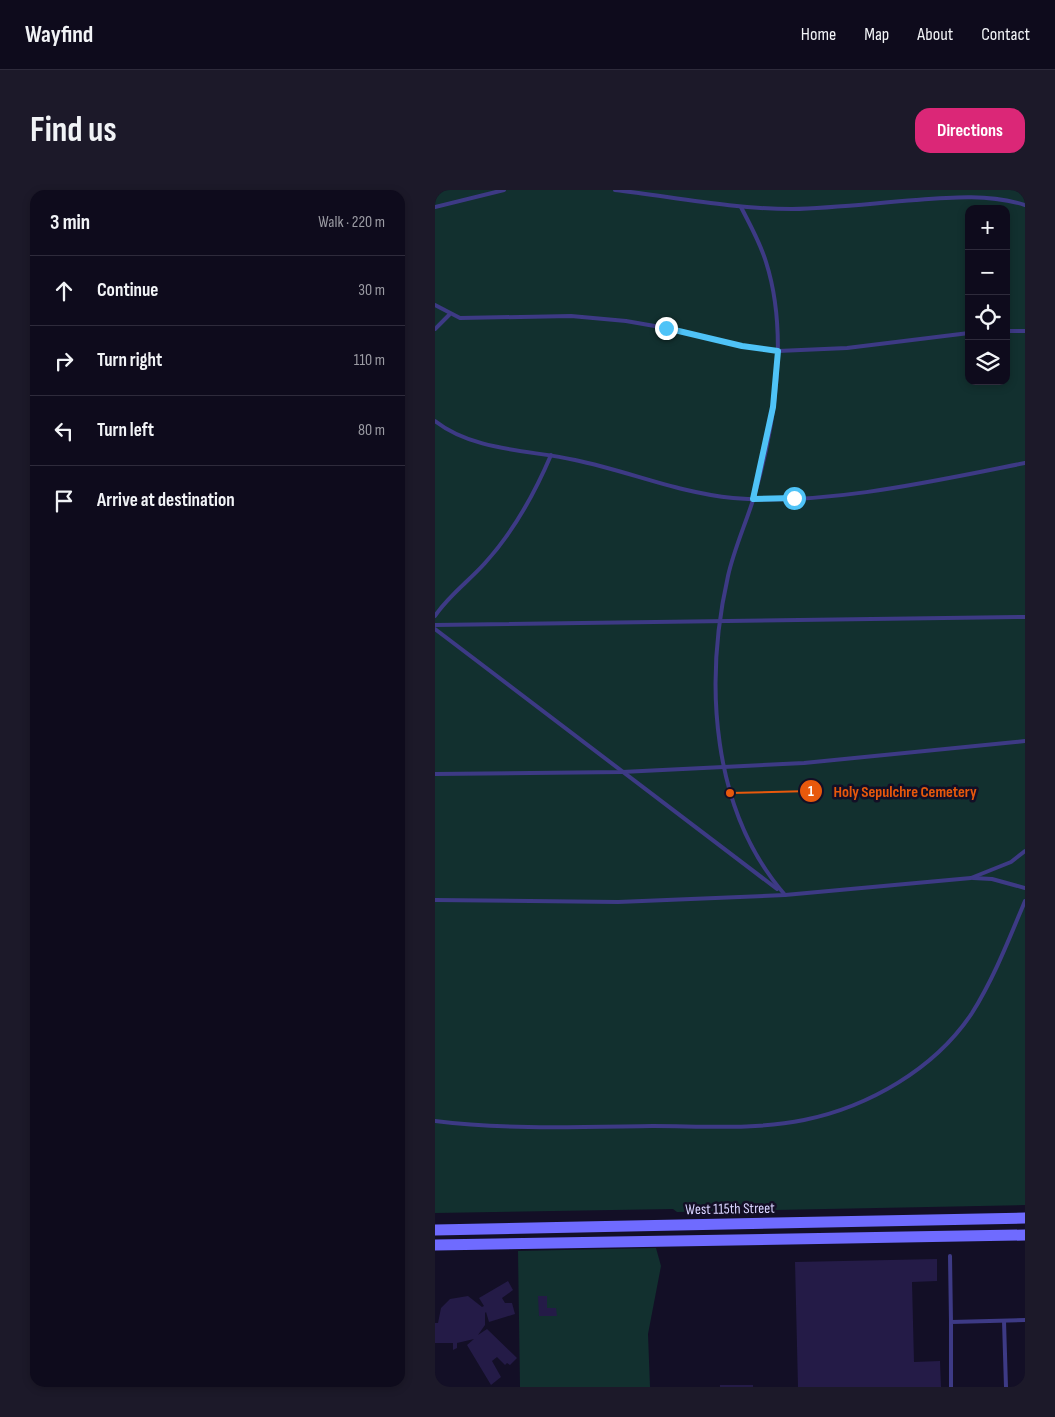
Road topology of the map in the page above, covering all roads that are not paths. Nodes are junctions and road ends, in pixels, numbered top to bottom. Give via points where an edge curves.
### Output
1 (504, 190) edge
2 (615, 190) edge
3 (1025, 205) edge
4 (435, 207) edge
5 (741, 207) junction
6 (435, 305) edge
7 (449, 314) junction
8 (435, 329) edge
9 (1010, 331) edge
10 (1025, 331) edge
11 (965, 333) edge
12 (778, 351) junction
13 (435, 420) edge
14 (551, 455) junction
15 (1025, 463) edge
16 (753, 499) junction
17 (435, 616) edge
18 (1025, 617) edge
19 (719, 621) junction
20 (435, 625) edge
21 (435, 629) edge
22 (1025, 742) edge
23 (724, 767) junction
24 (623, 772) junction
25 (435, 774) edge
26 (1025, 851) edge
27 (971, 878) junction
28 (1025, 888) edge
29 (785, 895) junction
30 (435, 900) edge
31 (1025, 901) edge
32 (435, 1120) edge
33 (1025, 1218) edge
34 (435, 1230) edge
35 (1025, 1235) edge
36 (435, 1245) edge
37 (949, 1256) dead end
38 (1025, 1320) edge
39 (1004, 1321) junction
40 (951, 1322) junction
41 (951, 1387) edge
42 (1006, 1387) edge

1 - 4 lane
2 - 5 lane
3 - 5 lane via 1001,198 966,197 821,208
5 - 12 lane via 771,277
6 - 7 lane
7 - 8 lane
7 - 12 lane via 472,319 557,316 607,319
9 - 10 lane
11 - 12 lane via 847,348
12 - 16 lane via 773,407
13 - 14 lane via 464,437
14 - 16 lane via 691,491
14 - 17 lane via 530,502 506,537
15 - 16 lane via 861,492
16 - 19 lane via 731,567
18 - 19 lane
19 - 20 lane
19 - 23 lane via 716,698
21 - 24 lane
22 - 23 lane via 804,763
23 - 24 lane
23 - 29 lane via 735,808 756,854 769,877
24 - 25 lane
24 - 29 lane
26 - 27 lane via 1005,865
27 - 28 lane via 992,879
27 - 29 lane
29 - 30 lane via 627,902
31 - 32 lane via 988,986 958,1031 915,1071 842,1110 804,1120 765,1125 525,1127
33 - 34 street, West 115th Street
35 - 36 street, West 115th Street
37 - 40 lane
38 - 39 lane
39 - 40 lane
39 - 42 lane
40 - 41 lane

